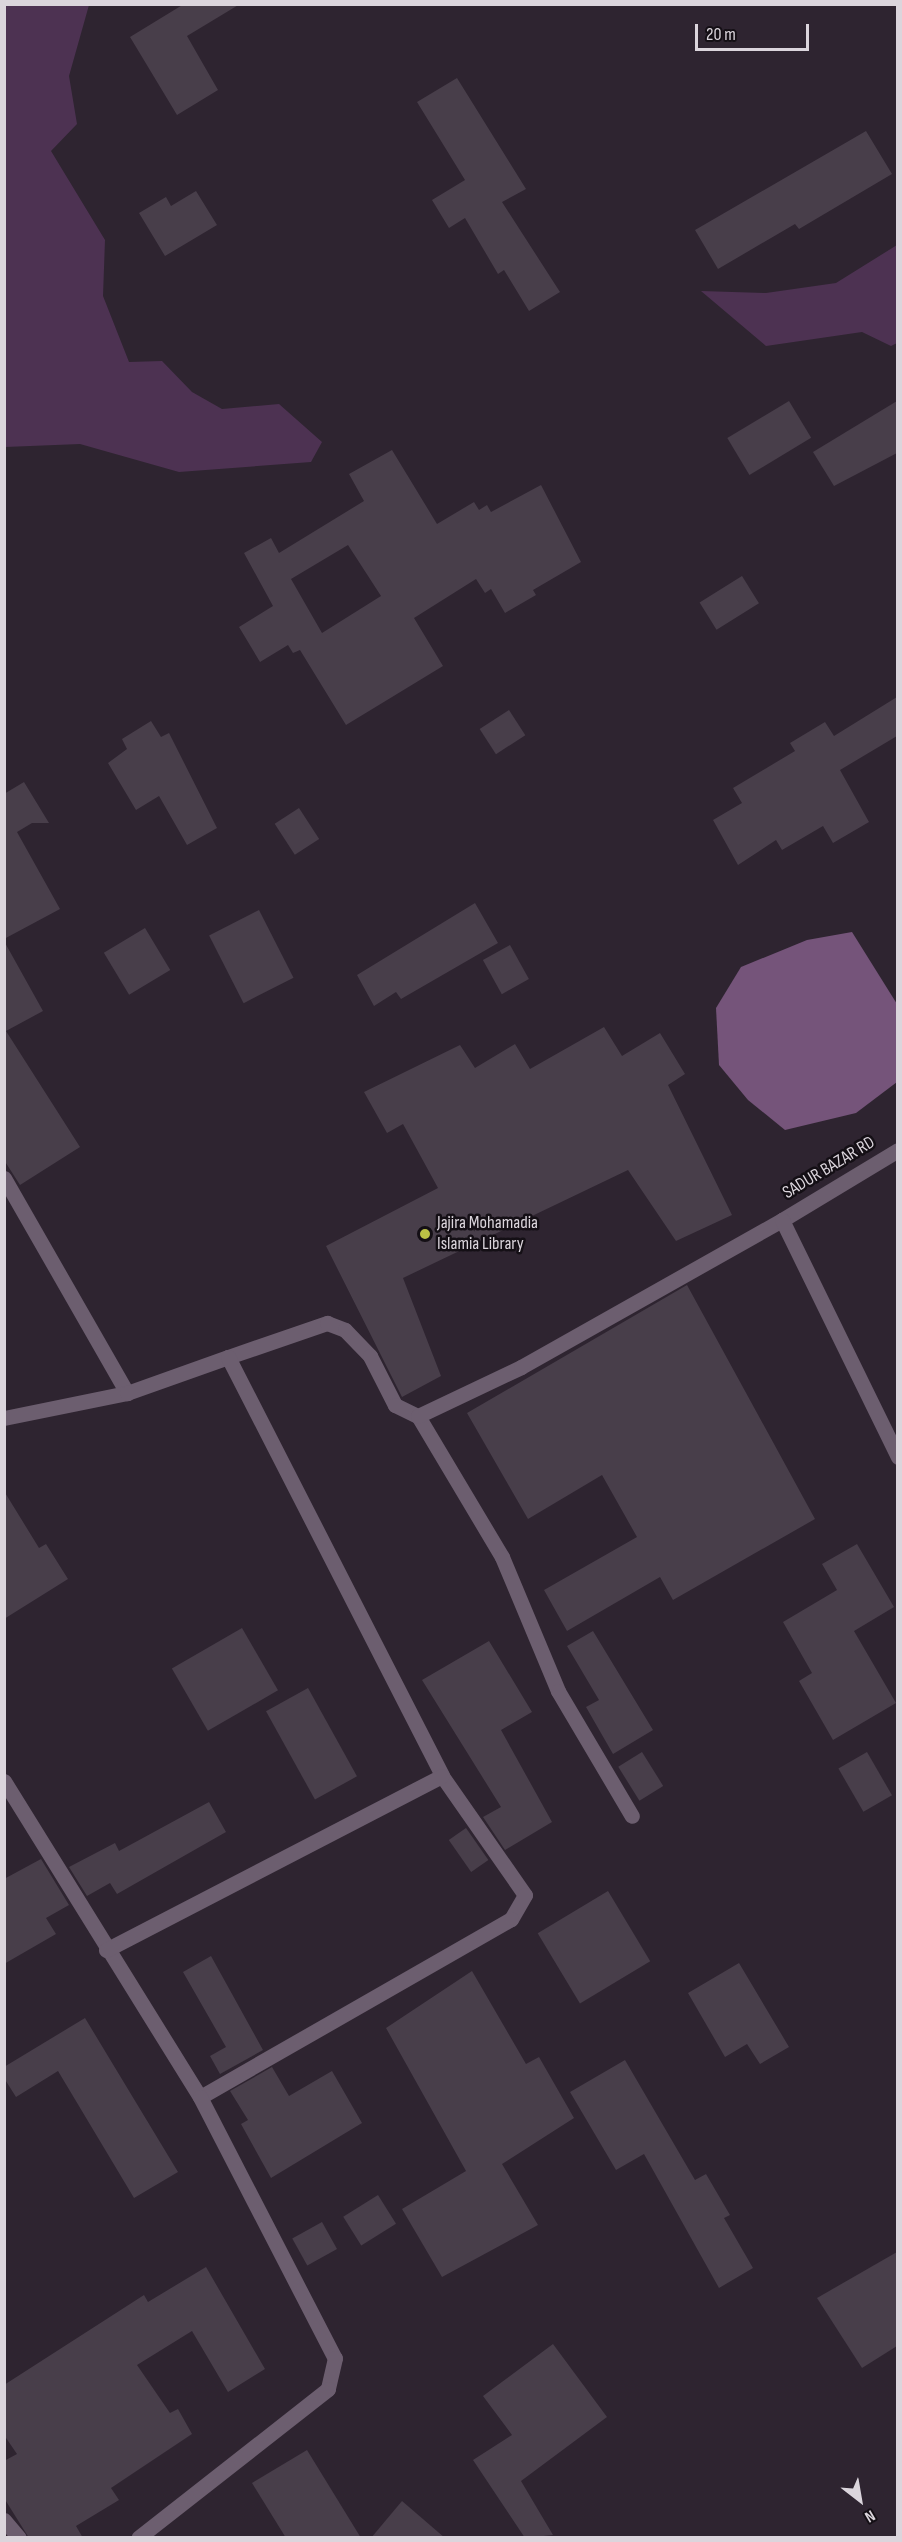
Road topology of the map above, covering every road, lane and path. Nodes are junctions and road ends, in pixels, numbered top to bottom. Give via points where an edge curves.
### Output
1 (897, 1150) edge
2 (4, 1178) edge
3 (782, 1220) junction
4 (228, 1357) junction
5 (127, 1393) junction
6 (418, 1416) junction
7 (4, 1418) edge
8 (897, 1457) edge
9 (442, 1776) junction
10 (4, 1781) edge
11 (632, 1816) dead end
12 (106, 1950) junction
13 (200, 2097) junction
14 (4, 2520) edge
15 (19, 2538) edge
16 (138, 2538) edge

1 - 3 street, SADUR BAZAR RD
2 - 5 street
3 - 6 street, SADUR BAZAR RD via 521,1367
3 - 8 street
4 - 5 street
4 - 6 street via 327,1323 345,1330 370,1356 395,1405
4 - 9 street
5 - 7 street
6 - 11 street via 502,1557 558,1691
9 - 12 street
9 - 13 street via 525,1895 511,1919
10 - 12 street
12 - 13 street
13 - 16 street via 335,2358 328,2389
14 - 15 street

